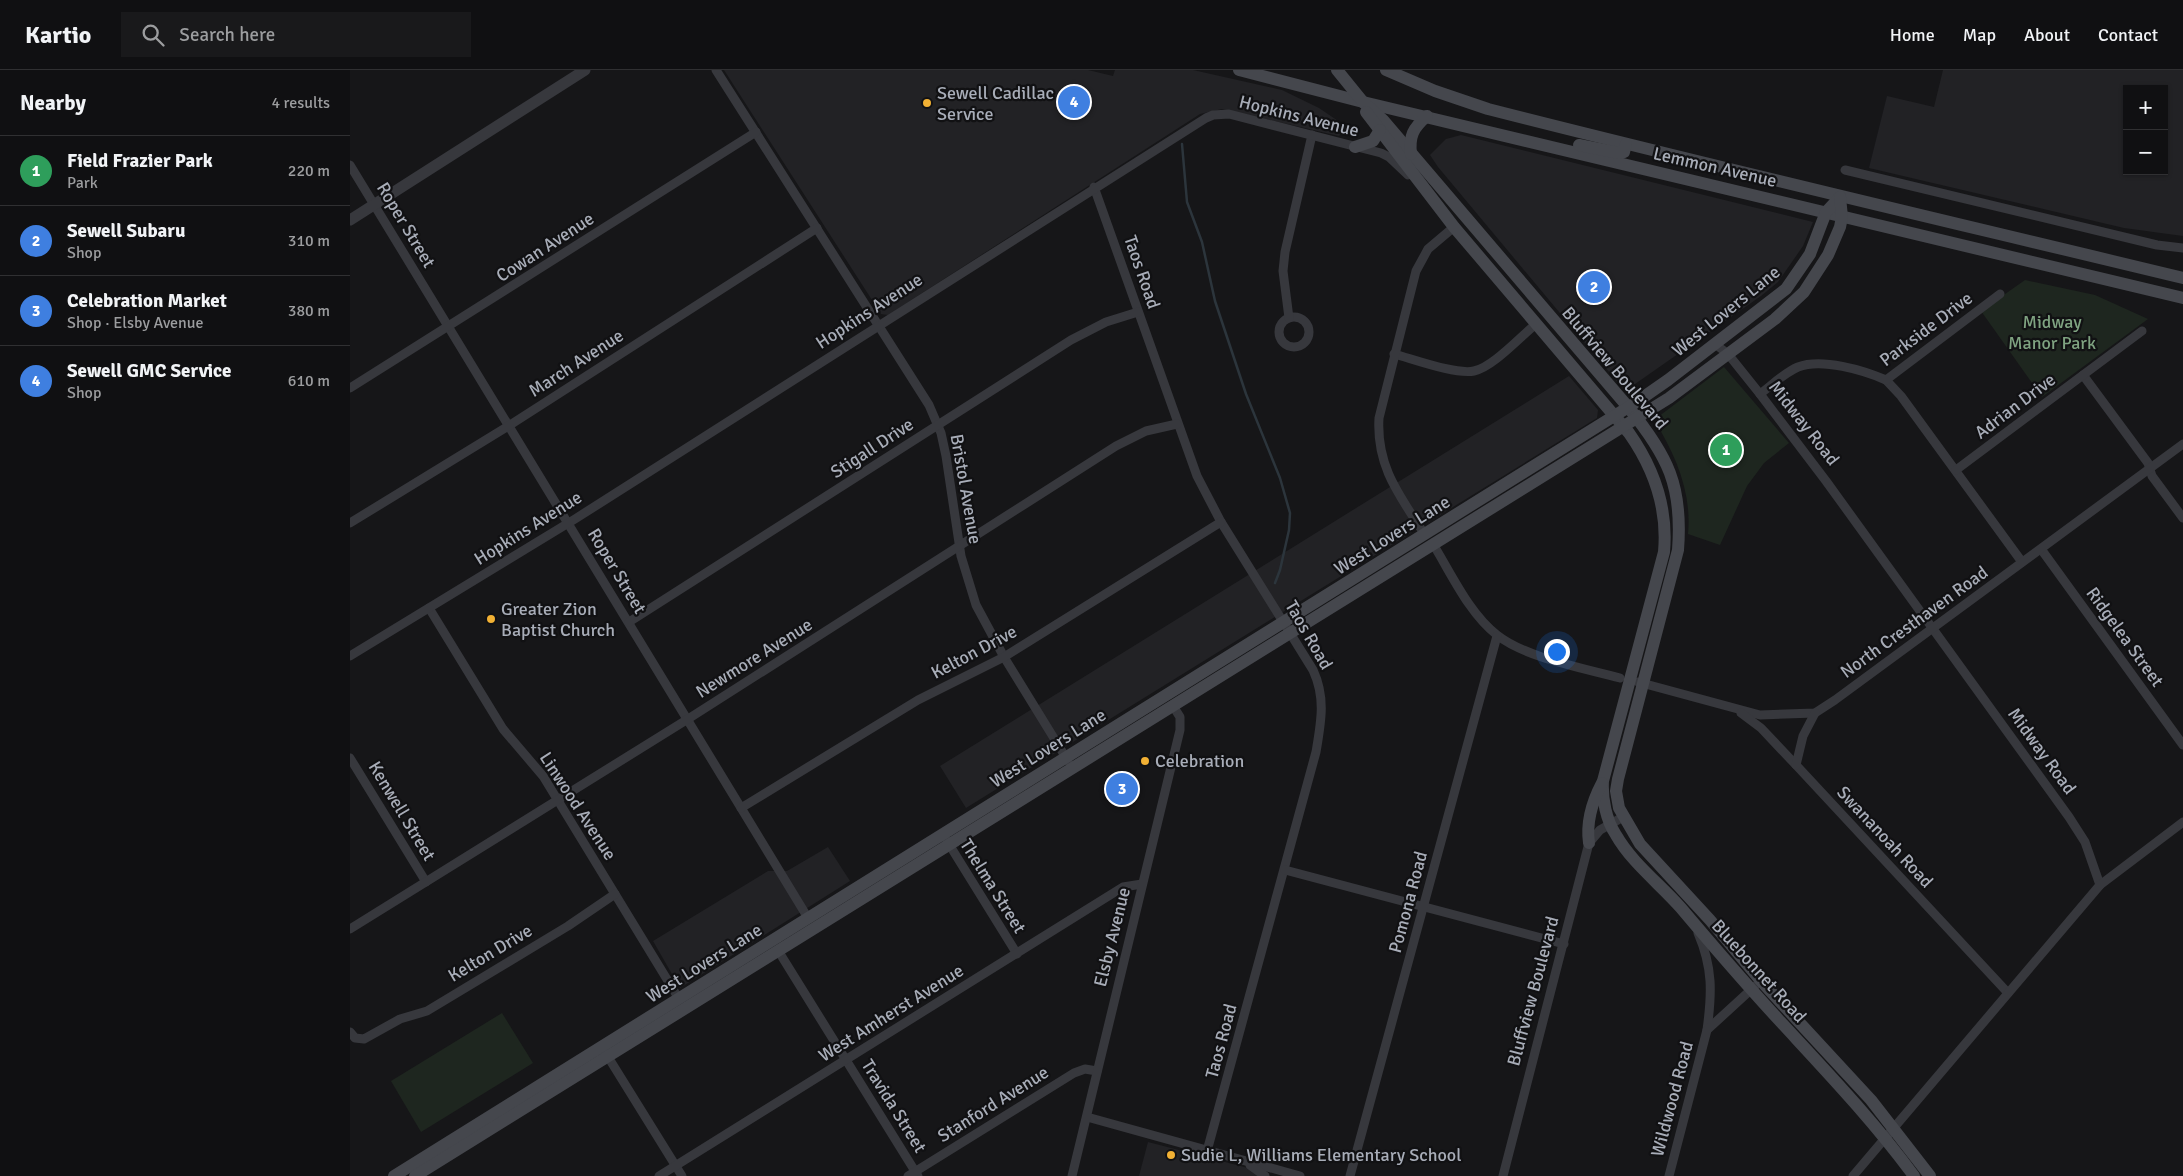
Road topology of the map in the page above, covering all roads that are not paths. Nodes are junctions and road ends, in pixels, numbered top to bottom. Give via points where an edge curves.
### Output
1 (585, 70) edge
2 (716, 70) edge
3 (1239, 70) edge
4 (1337, 70) edge
5 (1386, 70) edge
6 (1362, 102) junction
7 (1427, 116) junction
8 (1380, 130) junction
9 (756, 132) junction
10 (1312, 135) junction
11 (1626, 144) junction
12 (1355, 147) junction
13 (1555, 147) junction
14 (1658, 151) junction
15 (1411, 154) junction
16 (350, 165) edge
17 (1845, 170) dead end
18 (1654, 171) junction
19 (1094, 187) junction
20 (1423, 188) junction
21 (1840, 197) junction
22 (375, 204) junction
23 (1826, 212) junction
24 (1842, 217) junction
25 (1465, 218) junction
26 (350, 220) edge
27 (1454, 227) junction
28 (817, 228) junction
29 (2183, 248) edge
30 (2183, 278) edge
31 (2000, 294) dead end
32 (2183, 298) edge
33 (1138, 312) junction
34 (1547, 314) junction
35 (1289, 318) dead end
36 (878, 324) junction
37 (1536, 324) junction
38 (449, 327) junction
39 (2142, 331) dead end
40 (1715, 344) junction
41 (1394, 354) junction
42 (1728, 354) junction
43 (2083, 375) junction
44 (1886, 380) junction
45 (350, 388) edge
46 (1760, 394) junction
47 (1628, 407) junction
48 (1614, 416) junction
49 (1638, 419) junction
50 (1177, 424) junction
51 (510, 425) junction
52 (938, 425) junction
53 (1624, 427) junction
54 (2183, 444) edge
55 (2150, 469) junction
56 (1956, 470) junction
57 (2183, 518) edge
58 (1221, 522) junction
59 (350, 523) edge
60 (568, 523) junction
61 (1429, 540) junction
62 (959, 547) junction
63 (2041, 548) junction
64 (2022, 562) junction
65 (429, 608) junction
66 (629, 622) junction
67 (1287, 628) junction
68 (1933, 628) junction
69 (1497, 636) junction
70 (350, 656) edge
71 (1004, 657) junction
72 (1631, 681) junction
73 (1170, 701) junction
74 (1734, 710) junction
75 (1815, 712) junction
76 (688, 719) junction
77 (2183, 745) edge
78 (350, 758) edge
79 (1070, 763) junction
80 (1796, 765) junction
81 (1603, 781) junction
82 (558, 800) junction
83 (742, 808) junction
84 (1623, 817) junction
85 (1610, 824) junction
86 (2182, 824) edge
87 (946, 840) junction
88 (1589, 843) junction
89 (1285, 870) junction
90 (426, 882) junction
91 (1142, 884) junction
92 (2100, 885) junction
93 (615, 894) junction
94 (1424, 907) junction
95 (812, 924) junction
96 (1694, 924) junction
97 (350, 929) edge
98 (1564, 944) junction
99 (775, 947) junction
100 (1017, 954) junction
101 (1761, 981) junction
102 (1751, 990) junction
103 (2008, 993) junction
104 (1712, 996) junction
105 (682, 1004) junction
106 (1726, 1010) junction
107 (1707, 1030) junction
108 (350, 1032) edge
109 (605, 1052) junction
110 (846, 1060) junction
111 (1097, 1071) junction
112 (1087, 1117) junction
113 (1890, 1132) junction
114 (1207, 1151) junction
115 (433, 1158) junction
116 (1241, 1160) junction
117 (676, 1166) junction
118 (914, 1175) edge
119 (394, 1176) edge
120 (415, 1176) edge
121 (659, 1176) edge
122 (682, 1176) edge
123 (1072, 1176) edge
124 (1265, 1176) edge
125 (1300, 1176) edge
126 (1350, 1176) edge
127 (1503, 1176) edge
128 (1669, 1176) edge
129 (1853, 1176) edge
130 (1914, 1176) edge
131 (1930, 1176) edge

1 - 22 street
2 - 9 street, Bristol Avenue
3 - 6 main road, Lemmon Avenue
4 - 6 main road, Bluffview Boulevard
5 - 11 main road, Lemmon Avenue via 1460,100
6 - 7 main road, Lemmon Avenue
6 - 8 main road, Bluffview Boulevard
6 - 15 main road, Bluffview Boulevard via 1380,116
7 - 13 main road, Lemmon Avenue
7 - 15 main road via 1412,131
8 - 12 main road via 1372,141
8 - 20 main road, Bluffview Boulevard
9 - 28 street, Bristol Avenue
9 - 38 street, Cowan Avenue
10 - 12 street, Hopkins Avenue
10 - 19 street, Hopkins Avenue via 1229,114 1213,115
10 - 35 street via 1285,252
11 - 13 main road via 1624,152 1619,153 1574,144
11 - 14 main road, Lemmon Avenue
12 - 20 street, Hopkins Avenue via 1389,157
13 - 18 main road, Lemmon Avenue
14 - 18 main road
14 - 21 main road, Lemmon Avenue
15 - 25 main road, Bluffview Boulevard
16 - 22 street, Roper Street
17 - 29 street
18 - 23 main road, Lemmon Avenue
19 - 33 street, Taos Road
19 - 36 street, Hopkins Avenue
20 - 27 main road, Bluffview Boulevard
21 - 23 main road, West Lovers Lane
21 - 24 main road, West Lovers Lane
21 - 30 main road, Lemmon Avenue
22 - 26 street
22 - 38 street, Roper Street
23 - 24 main road, Lemmon Avenue
23 - 40 main road, West Lovers Lane via 1804,266 1786,289
24 - 32 main road, Lemmon Avenue
24 - 42 main road, West Lovers Lane via 1828,255 1804,292
25 - 27 main road
25 - 34 main road, Bluffview Boulevard
27 - 37 main road, Bluffview Boulevard
27 - 41 street, North Cresthaven Road via 1421,259
28 - 36 street, Bristol Avenue
28 - 51 street, March Avenue
31 - 44 street, Parkside Drive
33 - 50 street, Taos Road
33 - 52 street, Stigall Drive via 1106,322 1071,340
34 - 37 main road
34 - 47 main road, Bluffview Boulevard
36 - 52 street, Bristol Avenue via 918,385
36 - 60 street, Hopkins Avenue
37 - 41 street via 1491,362 1473,371 1460,371
37 - 48 main road, Bluffview Boulevard
38 - 45 street, Cowan Avenue
38 - 51 street, Roper Street
39 - 43 street, Adrian Drive
40 - 42 street, Midway Road
40 - 47 main road, West Lovers Lane
41 - 61 street, North Cresthaven Road via 1379,418 1380,453 1392,483
42 - 46 street, Midway Road
42 - 49 main road, West Lovers Lane
43 - 55 street
43 - 56 street, Adrian Drive
44 - 46 street, Parkside Drive via 1858,370 1811,364 1789,372
44 - 56 street
46 - 68 street, Midway Road
47 - 48 main road, West Lovers Lane
47 - 49 main road, Bluffview Boulevard
48 - 53 main road, Bluffview Boulevard
48 - 61 main road, West Lovers Lane
49 - 53 main road, West Lovers Lane
49 - 72 main road, Bluffview Boulevard via 1665,461 1678,498 1680,517 1675,565
50 - 58 street, Taos Road via 1197,476
50 - 62 street, Newmore Avenue via 1146,431 1116,446
51 - 59 street, March Avenue
51 - 60 street, Roper Street
52 - 62 street, Bristol Avenue via 946,456
52 - 66 street, Stigall Drive
53 - 61 main road, West Lovers Lane
53 - 72 main road, Bluffview Boulevard via 1644,454 1654,476 1665,522 1664,552
54 - 55 street, North Cresthaven Road
55 - 57 street
55 - 63 street, North Cresthaven Road
56 - 64 street
58 - 67 street, Taos Road
58 - 71 street, Kelton Drive
60 - 65 street, Hopkins Avenue
60 - 66 street, Roper Street
61 - 67 main road, West Lovers Lane
61 - 69 street, North Cresthaven Road via 1475,611
62 - 71 street, Bristol Avenue via 976,605
62 - 76 street, Newmore Avenue
63 - 64 street, North Cresthaven Road
63 - 77 street, Ridgelea Street
64 - 68 street, North Cresthaven Road
65 - 70 street, Hopkins Avenue
65 - 82 street, Linwood Avenue via 503,729 535,766
66 - 76 street, Roper Street
67 - 73 main road, West Lovers Lane
67 - 89 street, Taos Road via 1319,682 1323,709 1316,752
68 - 75 street, North Cresthaven Road
68 - 92 street, Midway Road via 2085,842
69 - 72 street, North Cresthaven Road via 1527,652
69 - 94 street, Pomona Road
71 - 79 street, Bristol Avenue
71 - 83 street, Kelton Drive via 902,709
72 - 74 street, North Cresthaven Road
72 - 81 main road, Bluffview Boulevard
72 - 84 main road, Bluffview Boulevard via 1616,791
73 - 79 main road, West Lovers Lane
73 - 91 street, Elsby Avenue via 1180,718 1180,730
74 - 75 street, North Cresthaven Road via 1769,716
74 - 80 street, Swananoah Road via 1760,728
75 - 80 street
76 - 82 street, Newmore Avenue
76 - 83 street, Roper Street
78 - 90 street, Kenwell Street
79 - 87 main road, West Lovers Lane
80 - 103 street, Swananoah Road
81 - 85 main road, Bluffview Boulevard
81 - 88 main road via 1590,814
82 - 90 street, Newmore Avenue
82 - 93 street, Linwood Avenue
83 - 95 street, Roper Street
84 - 85 street
84 - 101 main road, Bluebonnet Road via 1640,844
85 - 88 street via 1593,836
85 - 96 main road, Bluebonnet Road via 1627,852
86 - 92 street
87 - 95 main road, West Lovers Lane
87 - 100 street, Thelma Street
88 - 98 street, Bluffview Boulevard
89 - 94 street
89 - 114 street, Taos Road
90 - 97 street, Newmore Avenue
91 - 100 street, West Amherst Avenue via 1123,887
91 - 111 street, Elsby Avenue
92 - 103 street
93 - 105 street, Linwood Avenue
93 - 108 street, Kelton Drive via 427,1011 400,1019 364,1040 355,1038
94 - 98 street
94 - 126 street, Pomona Road
95 - 99 main road, West Lovers Lane
96 - 102 main road, Bluebonnet Road
96 - 104 street, Wildwood Road via 1708,960
98 - 127 street, Bluffview Boulevard
99 - 105 main road, West Lovers Lane
99 - 110 street, Travida Street
100 - 110 street, West Amherst Avenue
101 - 102 street, Wildwood Road
101 - 113 main road, Bluebonnet Road
102 - 106 street, Wildwood Road
102 - 113 main road, Bluebonnet Road
103 - 113 street
104 - 106 street
104 - 107 street, Wildwood Road
105 - 109 main road, West Lovers Lane
106 - 107 street, Wildwood Road
107 - 128 street, Wildwood Road
109 - 115 main road, West Lovers Lane
109 - 117 street
110 - 117 street, West Amherst Avenue
110 - 118 street, Travida Street
111 - 112 street, Elsby Avenue
111 - 118 street, Stanford Avenue via 1085,1069 1074,1073
112 - 114 street
112 - 123 street, Elsby Avenue
113 - 129 street
113 - 130 main road
113 - 131 main road
114 - 116 street
115 - 119 main road, West Lovers Lane
115 - 120 main road, West Lovers Lane
116 - 124 street
116 - 125 street
117 - 121 street, West Amherst Avenue
117 - 122 street

